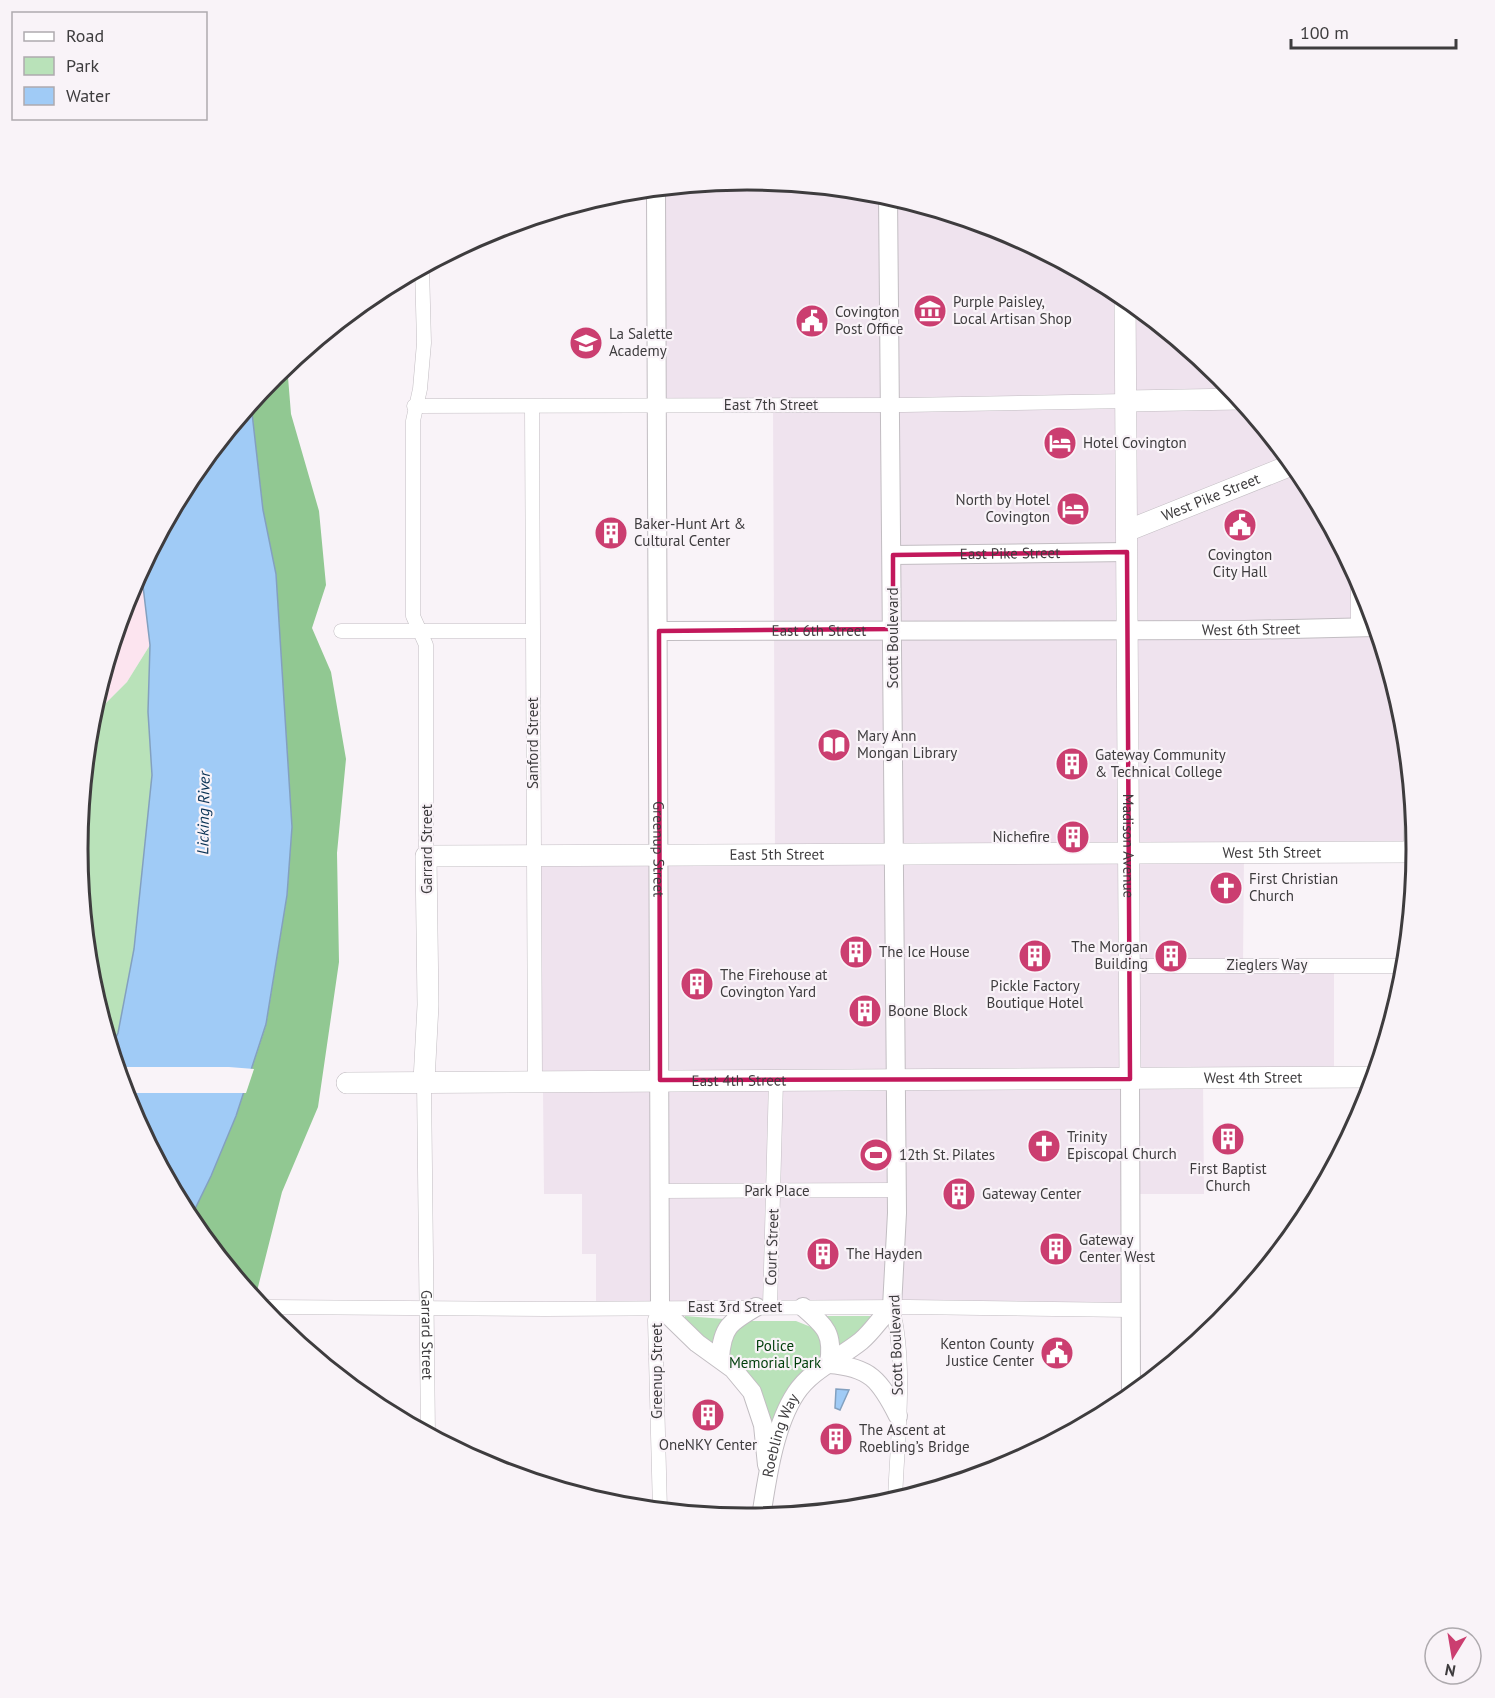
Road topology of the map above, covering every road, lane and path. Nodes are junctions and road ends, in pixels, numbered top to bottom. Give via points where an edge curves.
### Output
1 (656, 197) edge
2 (888, 206) edge
3 (422, 276) edge
4 (1125, 309) edge
5 (1229, 399) edge
6 (1127, 401) junction
7 (892, 405) junction
8 (414, 406) junction
9 (656, 406) junction
10 (532, 407) junction
11 (1284, 468) edge
12 (1129, 530) junction
13 (1127, 552) junction
14 (893, 555) junction
15 (1367, 627) edge
16 (893, 629) junction
17 (1126, 629) junction
18 (418, 631) junction
19 (532, 631) junction
20 (659, 631) junction
21 (341, 632) dead end
22 (1406, 852) edge
23 (893, 854) junction
24 (1126, 854) junction
25 (659, 855) junction
26 (426, 856) junction
27 (534, 856) junction
28 (1129, 966) junction
29 (1396, 966) edge
30 (1366, 1077) edge
31 (1130, 1079) junction
32 (424, 1080) junction
33 (535, 1080) junction
34 (660, 1080) junction
35 (776, 1080) junction
36 (894, 1080) junction
37 (347, 1083) dead end
38 (897, 1190) junction
39 (658, 1191) junction
40 (774, 1191) junction
41 (274, 1307) edge
42 (660, 1307) junction
43 (763, 1307) junction
44 (803, 1307) junction
45 (892, 1307) junction
46 (427, 1308) junction
47 (1130, 1310) junction
48 (720, 1358) junction
49 (829, 1364) junction
50 (1131, 1385) edge
51 (898, 1416) junction
52 (428, 1425) edge
53 (767, 1473) junction
54 (895, 1491) edge
55 (660, 1502) edge
56 (762, 1508) edge

1 - 9 main road, Greenup Street
2 - 7 main road, Scott Boulevard
3 - 8 street, Garrard Street via 424,343 420,389
4 - 6 main road, Madison Avenue
5 - 6 main road
6 - 7 street, East 7th Street
6 - 12 main road, Madison Avenue
7 - 9 street, East 7th Street
7 - 14 main road, Scott Boulevard
8 - 10 street, East 7th Street
8 - 18 street, Garrard Street via 413,616
9 - 10 street, East 7th Street
9 - 20 main road, Greenup Street
10 - 19 street, Sanford Street
11 - 12 main road, West Pike Street
12 - 13 main road, Madison Avenue
13 - 14 main road, East Pike Street
13 - 17 main road, Madison Avenue
14 - 16 main road, Scott Boulevard
15 - 17 main road, West 6th Street
16 - 17 main road, East 6th Street
16 - 20 main road, East 6th Street
16 - 23 main road, Scott Boulevard
17 - 24 main road, Madison Avenue
18 - 19 street
18 - 21 street
18 - 26 street, Garrard Street via 426,645
19 - 27 street, Sanford Street
20 - 25 main road, Greenup Street
22 - 24 main road, West 5th Street
23 - 24 main road, East 5th Street
23 - 25 main road, East 5th Street
23 - 36 main road, Scott Boulevard
24 - 28 main road, Madison Avenue
25 - 27 main road, East 5th Street
25 - 34 main road, Greenup Street
26 - 27 main road, East 5th Street
26 - 32 main road, Garrard Street via 428,1005
27 - 33 street, Sanford Street
28 - 29 street, Zieglers Way
28 - 31 main road, Madison Avenue
30 - 31 main road, West 4th Street
31 - 36 main road, East 4th Street
31 - 47 main road, Madison Avenue
32 - 33 main road, East 4th Street
32 - 37 main road, East 4th Street
32 - 46 street, Garrard Street
33 - 34 main road, East 4th Street
34 - 35 main road, East 4th Street
34 - 39 main road, Greenup Street
35 - 36 main road, East 4th Street
35 - 40 street, Court Street
36 - 38 main road, Scott Boulevard
38 - 40 street, Park Place
38 - 45 main road, Scott Boulevard
39 - 40 street, Park Place
39 - 42 main road, Greenup Street
40 - 43 street, Court Street
41 - 46 street, East 3rd Street
42 - 43 street, East 3rd Street
42 - 46 street, East 3rd Street
42 - 48 main road, Roebling Way via 697,1343
42 - 55 street, Greenup Street via 655,1320
43 - 44 street, East 3rd Street
43 - 48 main road via 735,1320 726,1330
44 - 45 street, East 3rd Street
44 - 49 main road via 830,1336
45 - 47 street, East 3rd Street
45 - 49 main road, Roebling Way via 862,1340
45 - 51 street, Scott Boulevard via 897,1326
46 - 52 street, Garrard Street
47 - 50 main road, Madison Avenue
48 - 53 main road, Roebling Way via 752,1392 760,1408
49 - 51 main road via 848,1365 869,1374 886,1392
49 - 53 main road, Roebling Way via 796,1393
51 - 54 street, Scott Boulevard
53 - 56 main road

